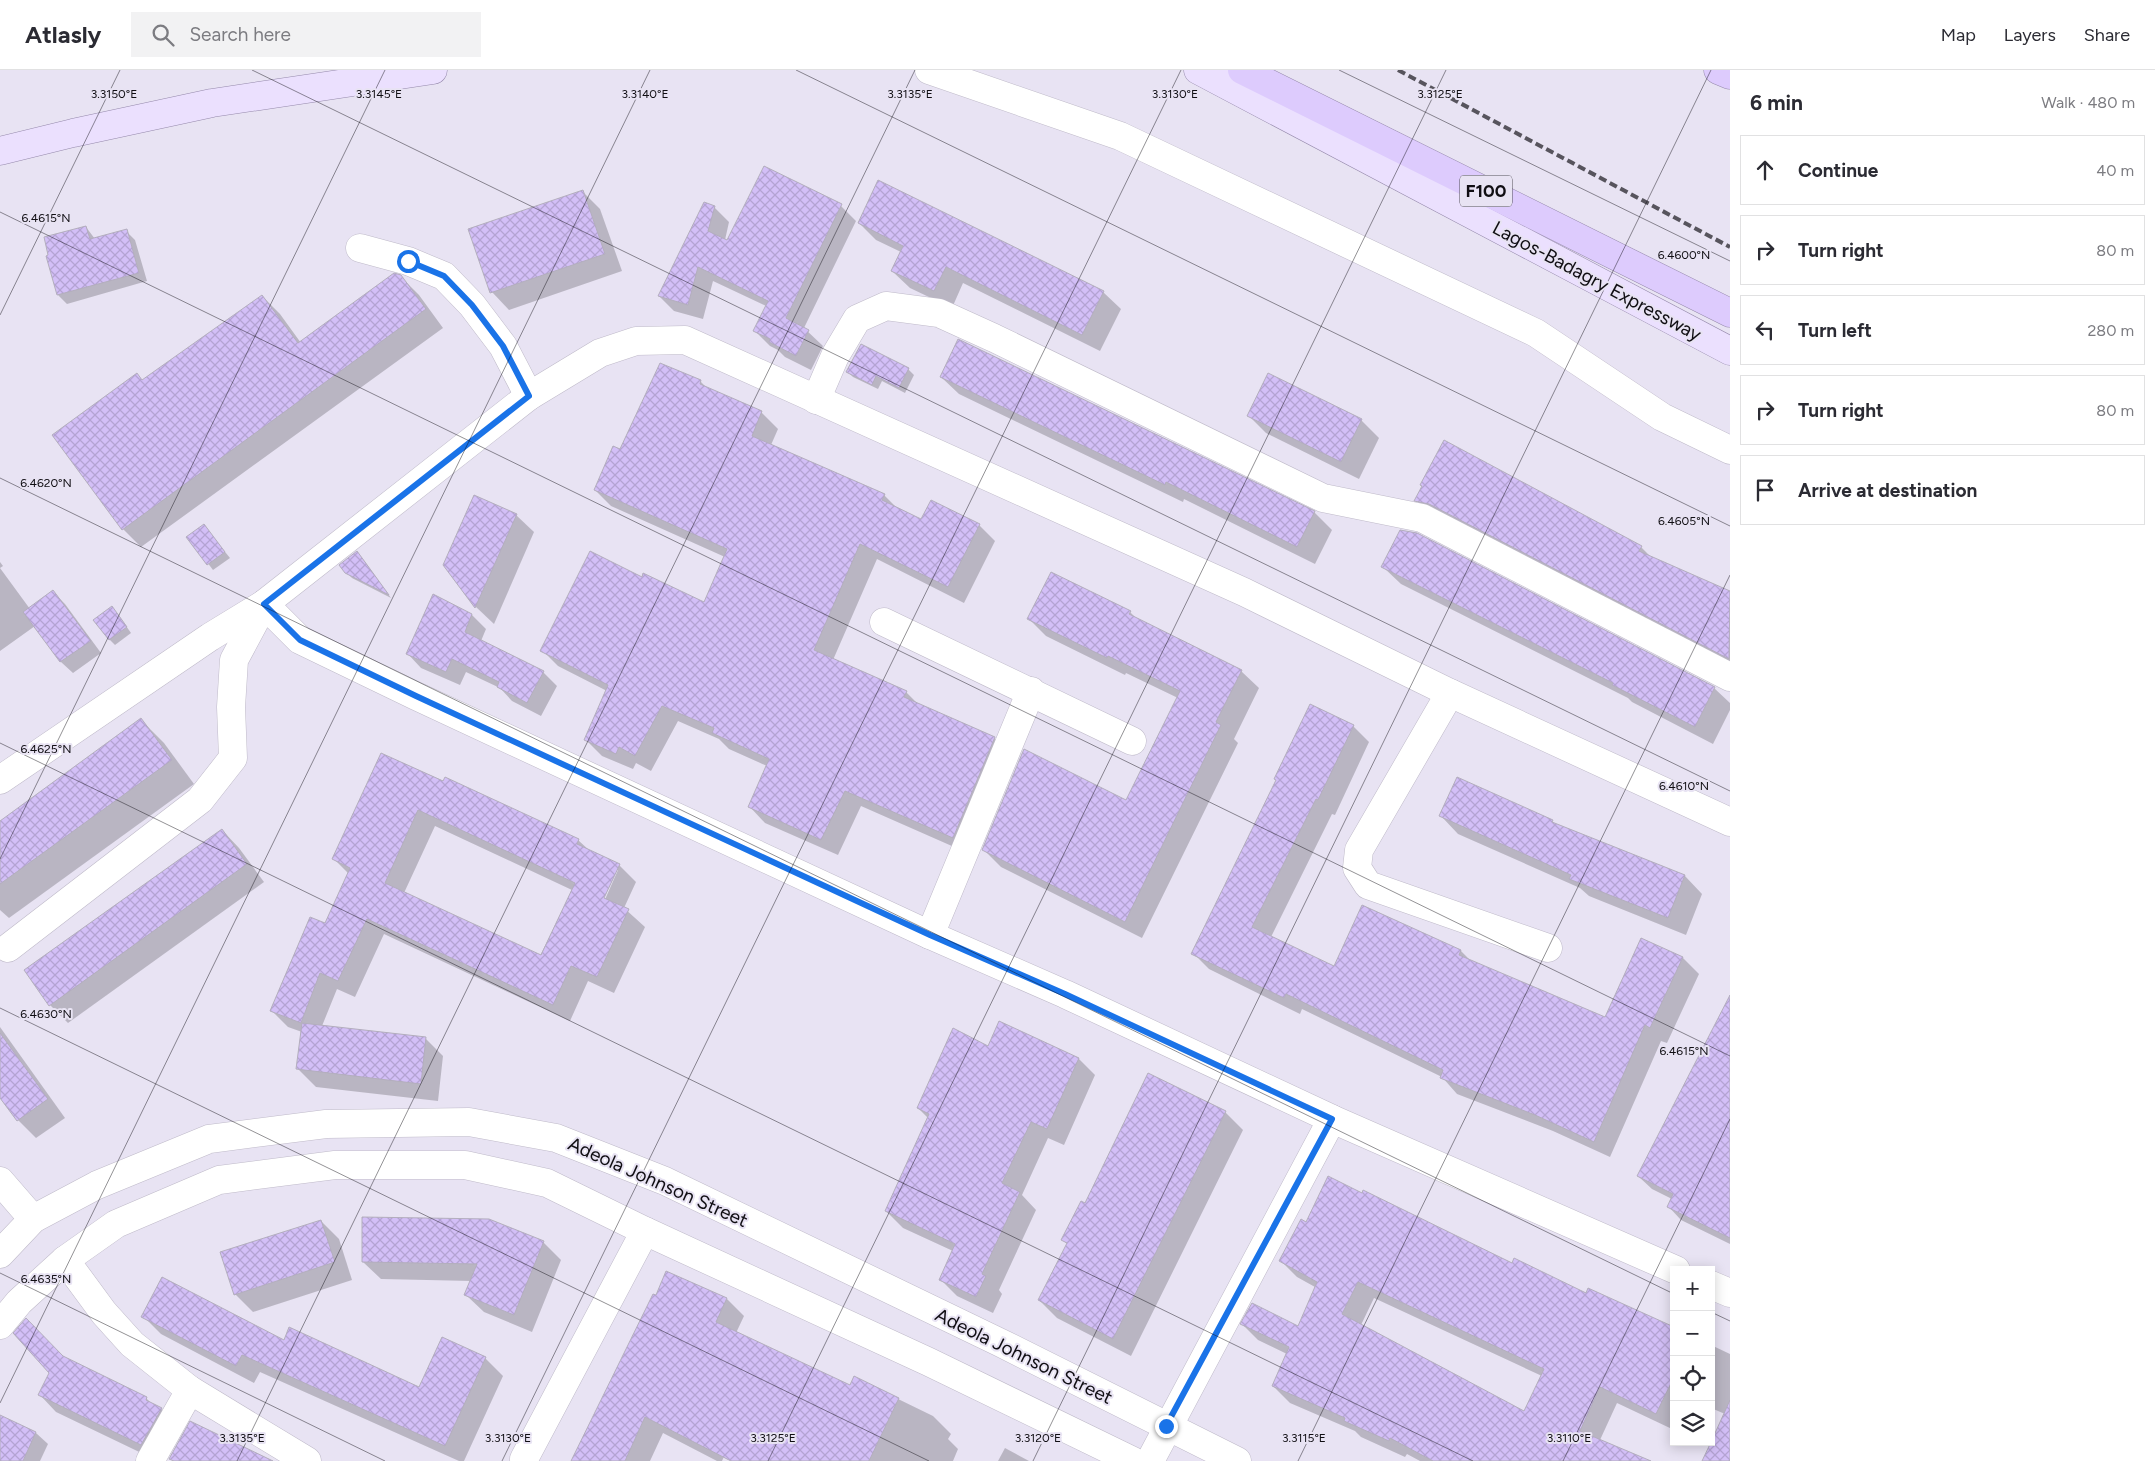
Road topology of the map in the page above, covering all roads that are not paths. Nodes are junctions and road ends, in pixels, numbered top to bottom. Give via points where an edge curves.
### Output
1 (433, 70) edge
2 (928, 70) edge
3 (1198, 70) edge
4 (1242, 70) edge
5 (1718, 70) edge
6 (1730, 75) edge
7 (0, 151) edge
8 (360, 248) dead end
9 (1730, 313) edge
10 (1730, 352) edge
11 (529, 396) junction
12 (816, 400) junction
13 (1730, 450) edge
14 (264, 604) junction
15 (884, 622) dead end
16 (1730, 677) edge
17 (1030, 691) junction
18 (1450, 693) junction
19 (1132, 741) dead end
20 (0, 780) edge
21 (1730, 822) edge
22 (930, 935) junction
23 (8, 948) dead end
24 (1548, 948) dead end
25 (1332, 1119) junction
26 (0, 1181) edge
27 (33, 1219) junction
28 (645, 1231) junction
29 (0, 1254) edge
30 (65, 1260) junction
31 (1670, 1267) edge
32 (1715, 1287) edge
33 (1730, 1293) edge
34 (0, 1325) edge
35 (190, 1390) junction
36 (1166, 1426) junction
37 (524, 1459) dead end
38 (150, 1461) edge
39 (307, 1461) edge
40 (1133, 1461) edge
41 (1150, 1461) edge
42 (1237, 1461) edge

1 - 7 main road via 212,103
2 - 13 street via 1120,136 1518,324 1662,417
3 - 10 main road, Lagos-Badagry Expressway
4 - 9 highway, Lagos-Badagry Expressway / F100
5 - 6 highway
8 - 11 street via 408,261 444,276 472,305 503,346
11 - 12 street via 600,353 636,342 685,340
11 - 14 street
12 - 16 street via 835,356 857,319 886,306 939,313 1323,498 1422,518
12 - 18 street via 1244,592
14 - 20 street
14 - 22 street via 300,640
14 - 23 street via 234,660 231,707 233,758 200,800
15 - 17 street
17 - 19 street
17 - 22 street
18 - 21 street
18 - 24 street via 1360,850 1358,868 1368,885
22 - 25 street via 1065,994
25 - 31 street
25 - 36 street
26 - 27 street
27 - 29 street, Adeola Johnson Street
27 - 36 street, Adeola Johnson Street via 97,1185 209,1139 326,1124 469,1122 556,1138 665,1181
28 - 30 street via 547,1183 465,1165 335,1165 219,1180 116,1224
28 - 37 street
28 - 40 street via 929,1362
30 - 34 street via 19,1302
30 - 35 street via 104,1313 132,1344
32 - 33 street
35 - 38 street
35 - 39 street
36 - 41 street
36 - 42 street, Adeola Johnson Street

